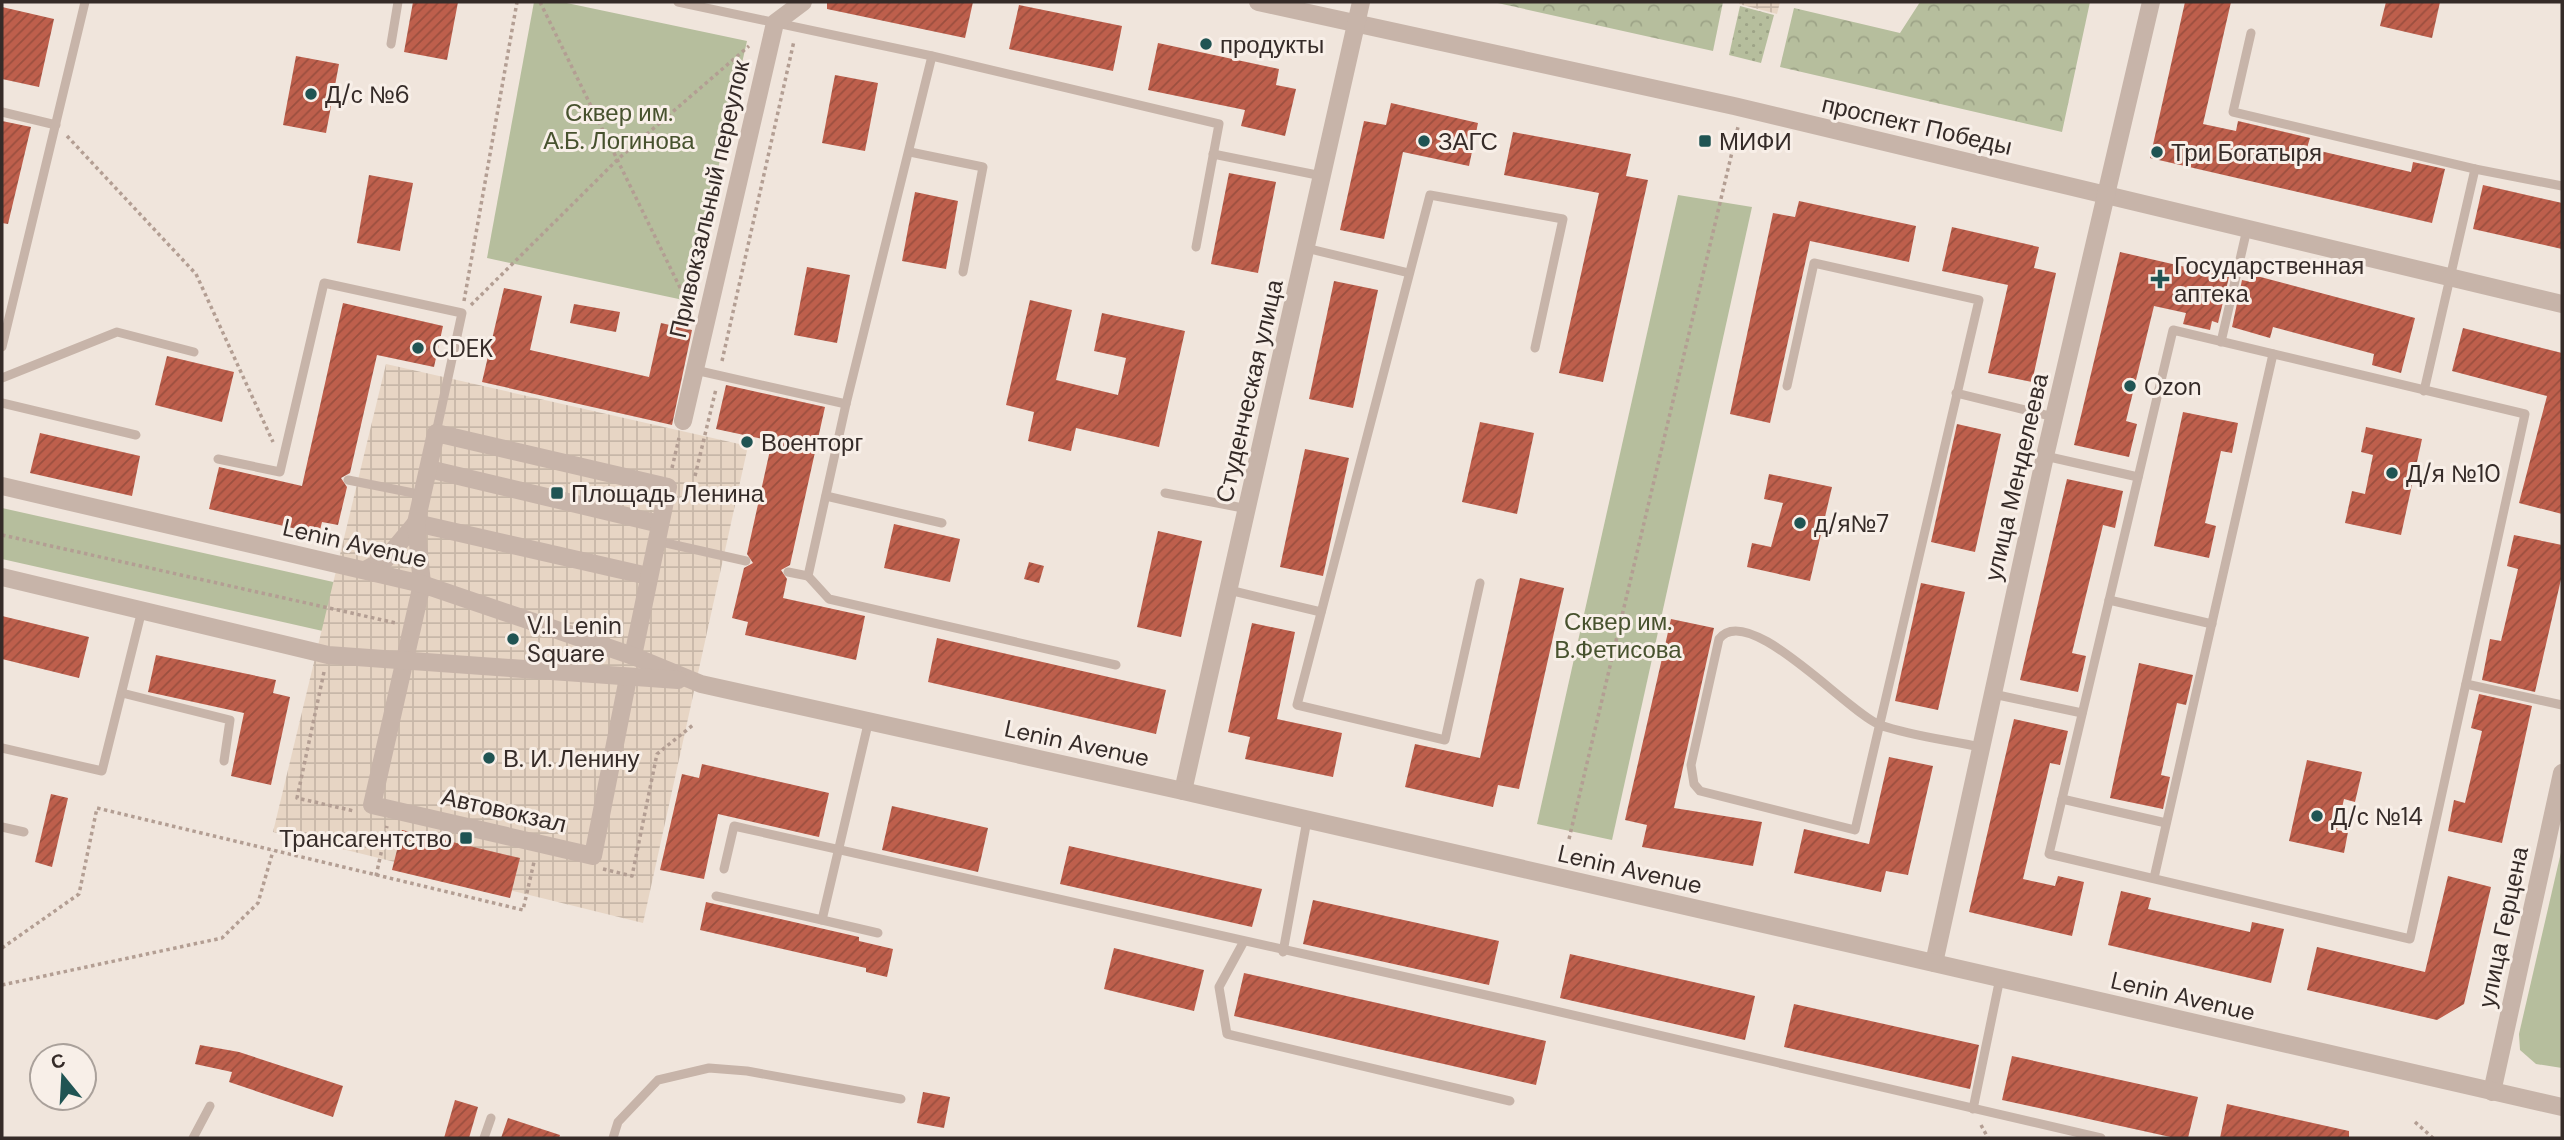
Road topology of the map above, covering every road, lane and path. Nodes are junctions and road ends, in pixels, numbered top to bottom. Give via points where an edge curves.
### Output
1 (85, 2) edge
2 (398, 2) edge
3 (517, 2) edge
4 (540, 2) edge
5 (678, 2) edge
6 (803, 2) edge
7 (1258, 2) edge
8 (1361, 2) edge
9 (2151, 2) edge
10 (775, 23) junction
11 (1356, 23) junction
12 (797, 29) junction
13 (2250, 33) dead end
14 (391, 44) dead end
15 (932, 56) junction
16 (2, 112) edge
17 (55, 125) junction
18 (1738, 127) dead end
19 (910, 152) junction
20 (1213, 155) junction
21 (618, 159) junction
22 (2474, 169) junction
23 (1322, 176) junction
24 (2562, 186) edge
25 (2106, 195) junction
26 (2247, 229) junction
27 (1196, 247) dead end
28 (1306, 248) junction
29 (963, 272) dead end
30 (1409, 273) junction
31 (2451, 277) junction
32 (2562, 303) edge
33 (461, 313) junction
34 (702, 334) junction
35 (2221, 342) junction
36 (2, 347) edge
37 (1535, 348) dead end
38 (194, 352) dead end
39 (2273, 354) junction
40 (695, 370) junction
41 (719, 375) junction
42 (2, 378) edge
43 (1787, 386) dead end
44 (2424, 391) junction
45 (1956, 393) junction
46 (2, 403) edge
47 (846, 404) junction
48 (2054, 417) junction
49 (683, 421) joint
50 (436, 433) junction
51 (136, 435) dead end
52 (2045, 456) junction
53 (218, 459) dead end
54 (282, 463) junction
55 (429, 469) junction
56 (695, 475) dead end
57 (2138, 477) junction
58 (348, 480) dead end
59 (2, 486) edge
60 (668, 487) junction
61 (1165, 493) dead end
62 (422, 495) junction
63 (826, 496) junction
64 (1248, 509) junction
65 (416, 523) junction
66 (942, 523) dead end
67 (658, 532) junction
68 (2, 535) edge
69 (746, 561) dead end
70 (365, 570) junction
71 (788, 572) dead end
72 (648, 576) junction
73 (808, 576) junction
74 (2, 577) edge
75 (1480, 583) dead end
76 (422, 584) junction
77 (1229, 590) junction
78 (2109, 600) junction
79 (142, 610) junction
80 (1321, 612) junction
81 (2212, 624) junction
82 (412, 626) junction
83 (633, 656) junction
84 (404, 661) junction
85 (1116, 665) dead end
86 (324, 672) dead end
87 (628, 678) junction
88 (687, 681) junction
89 (2466, 684) junction
90 (122, 693) junction
91 (1993, 695) junction
92 (2562, 705) edge
93 (2082, 713) junction
94 (868, 724) junction
95 (1877, 724) junction
96 (1980, 747) junction
97 (2, 748) edge
98 (224, 761) dead end
99 (2562, 773) edge
100 (1184, 791) junction
101 (2062, 799) junction
102 (362, 813) dead end
103 (388, 819) dead end
104 (1307, 820) junction
105 (2166, 823) junction
106 (2, 827) edge
107 (24, 832) dead end
108 (1569, 839) dead end
109 (273, 851) junction
110 (838, 852) junction
111 (724, 869) dead end
112 (2154, 878) junction
113 (716, 896) dead end
114 (822, 920) junction
115 (878, 933) dead end
116 (1243, 943) junction
117 (2, 948) edge
118 (1283, 952) junction
119 (1934, 963) junction
120 (2000, 978) junction
121 (2, 985) edge
122 (2491, 1092) junction
123 (901, 1100) dead end
124 (1510, 1101) dead end
125 (210, 1106) dead end
126 (2562, 1107) edge
127 (1973, 1109) junction
128 (491, 1118) dead end
129 (2415, 1122) dead end
130 (192, 1138) edge
131 (484, 1138) edge
132 (612, 1138) edge
133 (2101, 1138) edge
134 (2433, 1138) edge

1 - 17 lane
2 - 14 lane
3 - 33 path
4 - 21 path
5 - 10 lane
6 - 10 street
7 - 11 street, проспект Победы
8 - 11 street, Студенческая улица
9 - 25 street, улица Менделеева
10 - 12 lane
10 - 21 path
10 - 34 street, Привокзальный переулок
11 - 23 street, Студенческая улица
11 - 25 street, проспект Победы via 1734,106
12 - 15 lane
12 - 41 path
13 - 22 lane via 2233,112
15 - 19 lane
15 - 20 lane via 1219,124
16 - 17 lane
17 - 36 lane
17 - 54 path via 196,274
18 - 108 path
19 - 29 lane via 983,167
19 - 47 lane
20 - 23 lane
20 - 27 lane
21 - 33 path
21 - 34 path
22 - 24 lane
22 - 31 lane
23 - 28 street, Студенческая улица
25 - 26 street, проспект Победы
25 - 48 street, улица Менделеева
26 - 31 street, проспект Победы
26 - 35 lane
28 - 30 lane
28 - 64 street, Студенческая улица
30 - 37 lane via 1430,195 1563,219
30 - 80 lane
31 - 32 street, проспект Победы
31 - 44 lane
33 - 50 lane
33 - 54 lane via 324,283
34 - 40 street, Привокзальный переулок
35 - 39 lane
35 - 57 lane via 2173,330
38 - 42 lane via 117,332
39 - 44 lane
39 - 81 lane
40 - 41 lane
40 - 49 street, Привокзальный переулок
41 - 47 lane
41 - 56 path
43 - 45 lane via 1814,263 1979,300
44 - 89 lane via 2525,414
45 - 48 lane
45 - 95 lane
46 - 51 lane
47 - 63 lane
48 - 52 street, улица Менделеева
49 - 60 path
50 - 55 street
50 - 60 street
52 - 57 lane
52 - 91 street, улица Менделеева
53 - 54 lane via 280,472
55 - 62 street
55 - 67 street
57 - 78 lane
58 - 62 lane
59 - 70 street, Lenin Avenue
60 - 67 street
61 - 64 lane
62 - 65 street
63 - 66 lane
63 - 73 lane
64 - 77 street, Студенческая улица
65 - 70 street via 386,559
65 - 72 street
65 - 76 street
67 - 69 lane
67 - 72 street
68 - 82 path
70 - 76 street, Lenin Avenue
71 - 73 lane
72 - 83 street
73 - 85 lane via 829,599
74 - 79 street, Lenin Avenue
75 - 80 lane via 1444,740 1297,705
76 - 82 street
76 - 83 street, Lenin Avenue
77 - 80 lane
77 - 100 street, Студенческая улица
78 - 81 lane
78 - 93 lane
79 - 84 street, Lenin Avenue via 328,655
79 - 90 lane
81 - 105 lane
82 - 84 street
83 - 87 street
83 - 88 street, Lenin Avenue
84 - 87 street, Lenin Avenue
84 - 87 street, Автовокзал via 372,805 593,856
86 - 102 path via 297,798
87 - 88 street, Lenin Avenue
88 - 94 street, Lenin Avenue
89 - 92 lane
89 - 112 lane via 2410,939
90 - 97 lane via 102,771
90 - 98 lane via 230,720
91 - 93 lane
91 - 96 street, улица Менделеева
93 - 101 lane
94 - 100 street, Lenin Avenue
94 - 110 lane
95 - 95 lane via 1855,830 1700,791 1694,784 1691,765 1719,639 1734,628 1760,636
95 - 96 lane
96 - 119 street, улица Менделеева
99 - 122 street, улица Герцена
100 - 104 street, Lenin Avenue
101 - 105 lane
101 - 112 lane via 2049,854
103 - 109 path via 376,876
104 - 118 lane
104 - 119 street, Lenin Avenue
105 - 112 lane
106 - 107 lane
109 - 117 path via 97,808 79,894
109 - 121 path via 258,903 222,938
110 - 111 lane via 734,826
110 - 114 lane
110 - 116 lane
113 - 114 lane
114 - 115 lane
116 - 118 lane
116 - 124 lane via 1219,987 1227,1034
118 - 127 lane
119 - 120 street, Lenin Avenue
120 - 122 street, Lenin Avenue
120 - 127 lane
122 - 126 street, Lenin Avenue
123 - 132 lane via 709,1068 658,1080 618,1122
125 - 130 lane
127 - 133 lane
128 - 131 lane
129 - 134 path

